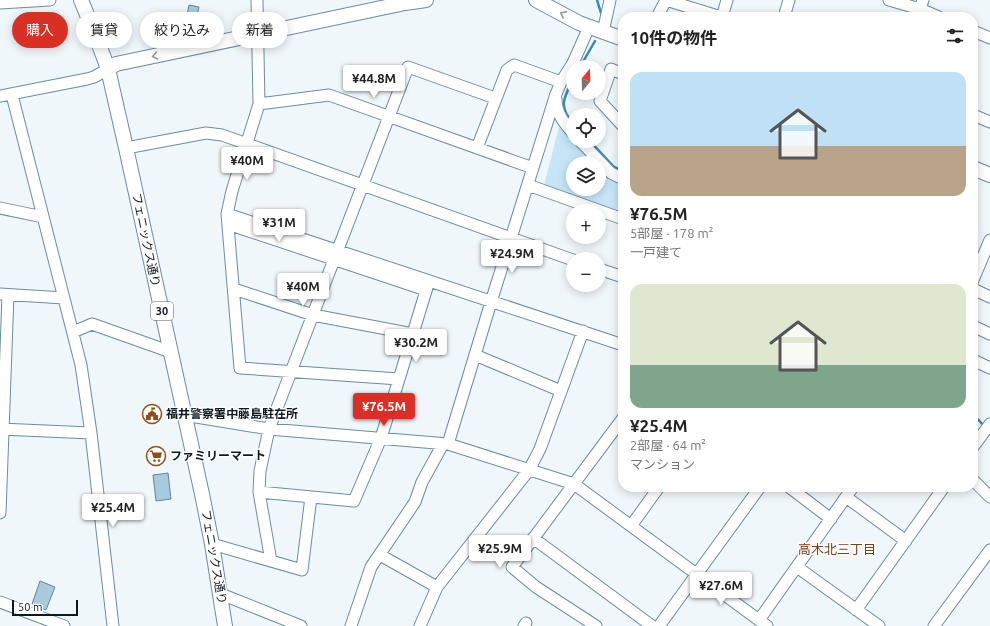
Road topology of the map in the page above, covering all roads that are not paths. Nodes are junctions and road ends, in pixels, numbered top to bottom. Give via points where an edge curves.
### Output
1 (50, 0) edge
2 (81, 0) edge
3 (257, 0) edge
4 (426, 0) edge
5 (536, 0) edge
6 (610, 0) edge
7 (666, 0) edge
8 (727, 0) edge
9 (789, 0) edge
10 (890, 0) edge
11 (403, 2) edge
12 (0, 3) edge
13 (920, 9) edge
14 (257, 12) edge
15 (660, 12) edge
16 (705, 12) edge
17 (723, 12) edge
18 (785, 12) edge
19 (589, 27) junction
20 (288, 28) edge
21 (603, 32) junction
22 (978, 33) edge
23 (618, 37) edge
24 (990, 38) edge
25 (232, 40) edge
26 (257, 48) edge
27 (108, 70) junction
28 (618, 72) edge
29 (561, 82) junction
30 (556, 94) junction
31 (12, 95) junction
32 (0, 96) edge
33 (496, 98) junction
34 (259, 104) junction
35 (388, 116) junction
36 (978, 117) edge
37 (618, 120) edge
38 (990, 122) edge
39 (566, 126) edge
40 (246, 144) junction
41 (126, 148) junction
42 (477, 148) junction
43 (587, 148) edge
44 (533, 168) junction
45 (978, 170) edge
46 (990, 175) edge
47 (618, 176) edge
48 (528, 185) junction
49 (362, 186) junction
50 (0, 208) edge
51 (43, 217) junction
52 (618, 217) edge
53 (228, 219) junction
54 (512, 238) junction
55 (990, 240) edge
56 (335, 255) junction
57 (566, 257) edge
58 (986, 259) edge
59 (606, 271) edge
60 (978, 272) edge
61 (618, 275) edge
62 (428, 286) junction
63 (234, 289) junction
64 (978, 291) edge
65 (4, 294) edge
66 (990, 297) edge
67 (64, 298) junction
68 (491, 302) junction
69 (313, 315) junction
70 (978, 328) edge
71 (583, 331) junction
72 (73, 332) junction
73 (413, 334) junction
74 (990, 334) edge
75 (618, 343) edge
76 (170, 352) junction
77 (475, 355) junction
78 (978, 362) edge
79 (990, 368) edge
80 (291, 372) junction
81 (400, 379) junction
82 (561, 391) junction
83 (184, 415) junction
84 (990, 424) edge
85 (618, 425) edge
86 (2, 429) edge
87 (269, 429) junction
88 (91, 433) junction
89 (381, 438) junction
90 (978, 440) edge
91 (445, 444) junction
92 (529, 470) junction
93 (574, 484) junction
94 (978, 485) edge
95 (260, 492) junction
96 (655, 492) edge
97 (756, 492) edge
98 (796, 492) edge
99 (850, 492) edge
100 (940, 492) edge
101 (311, 497) junction
102 (846, 497) junction
103 (990, 497) edge
104 (0, 513) edge
105 (831, 519) junction
106 (631, 526) junction
107 (533, 538) junction
108 (906, 541) junction
109 (212, 544) junction
110 (990, 550) edge
111 (380, 555) junction
112 (271, 561) junction
113 (797, 567) junction
114 (697, 574) junction
115 (437, 587) junction
116 (221, 594) junction
117 (0, 602) edge
118 (856, 610) junction
119 (763, 623) edge
120 (225, 625) edge
121 (64, 626) edge
122 (113, 626) edge
123 (301, 626) edge
124 (351, 626) edge
125 (420, 626) edge
126 (596, 626) edge
127 (652, 626) edge
128 (659, 626) edge
129 (879, 626) edge
130 (934, 626) edge

1 - 12 street
2 - 27 main road, フェニックス通り / 30
3 - 14 street
4 - 11 main road
19 -> 5 main road
6 - 21 street
7 - 15 street
7 - 16 street
8 - 17 street
9 - 18 street
10 - 13 street
11 - 20 main road
19 - 21 main road
19 - 29 street via 573,63
21 - 23 main road
22 - 24 street
25 -> 27 main road via 116,64
26 - 34 street
27 - 31 street via 87,80
27 - 41 main road, フェニックス通り / 30
28 - 37 street via 611,69 600,100
29 - 30 street
29 - 33 street via 514,65 507,70
30 - 39 street via 556,107
30 - 44 street
31 - 32 street
31 - 51 street
33 - 35 street via 408,67
33 - 42 street
34 - 35 street via 329,95
34 - 40 street
35 - 42 street
35 - 49 street
36 - 38 street
40 - 41 street via 222,135 206,133
40 - 49 street
40 - 53 street via 232,191
41 - 76 main road, フェニックス通り / 30
42 - 44 street
43 - 47 street via 611,173
44 - 48 street
45 - 46 main road
48 - 52 street
48 - 54 street
49 - 54 street
49 - 56 street
50 - 51 street
51 - 67 street
53 - 56 street
53 - 63 street
54 - 57 street
54 - 68 street
55 - 58 street
56 - 62 street
56 - 69 street
58 - 60 street
59 - 61 street
62 - 68 street
62 - 73 street
63 - 69 street
63 - 80 street via 240,368
64 - 66 street
65 - 67 street
65 - 86 street
67 - 72 street
68 - 71 street
68 - 77 street
69 - 73 street
69 - 80 street
70 - 74 street
71 - 75 street
71 - 82 street
72 - 76 street via 92,324
72 - 88 street via 81,365
73 - 81 street
76 - 83 main road, フェニックス通り / 30
77 - 82 street
77 - 91 street
78 - 79 street
80 - 81 street
80 - 87 street
81 - 89 street
82 - 92 street via 540,449
83 - 87 street
83 - 109 main road, フェニックス通り / 30
84 - 90 street
85 - 93 street
86 - 88 street
86 - 104 street
87 - 89 street
87 - 95 street via 260,471
88 - 122 street
89 - 91 street
89 - 101 street via 354,501
91 - 92 street
91 - 111 street via 422,482 415,502
92 - 93 street
92 - 115 street
93 - 106 street
93 - 107 street
94 - 103 street
95 - 101 street
95 - 112 street
96 - 106 street
97 - 114 street
98 - 105 street
99 - 102 street
100 - 108 street
101 - 112 street via 302,570
102 - 105 street
102 - 108 street
105 - 113 street
106 - 114 street
107 - 126 street via 512,567 536,587
107 - 127 street
108 - 118 street
109 - 112 street
109 - 116 main road, フェニックス通り / 30
110 - 130 street
111 - 115 street
111 - 124 street via 372,567
113 - 118 street
113 - 119 street
114 - 119 street
114 - 128 street
115 - 125 street
116 - 120 main road, フェニックス通り / 30
116 - 123 street
117 - 121 street
118 - 129 street

